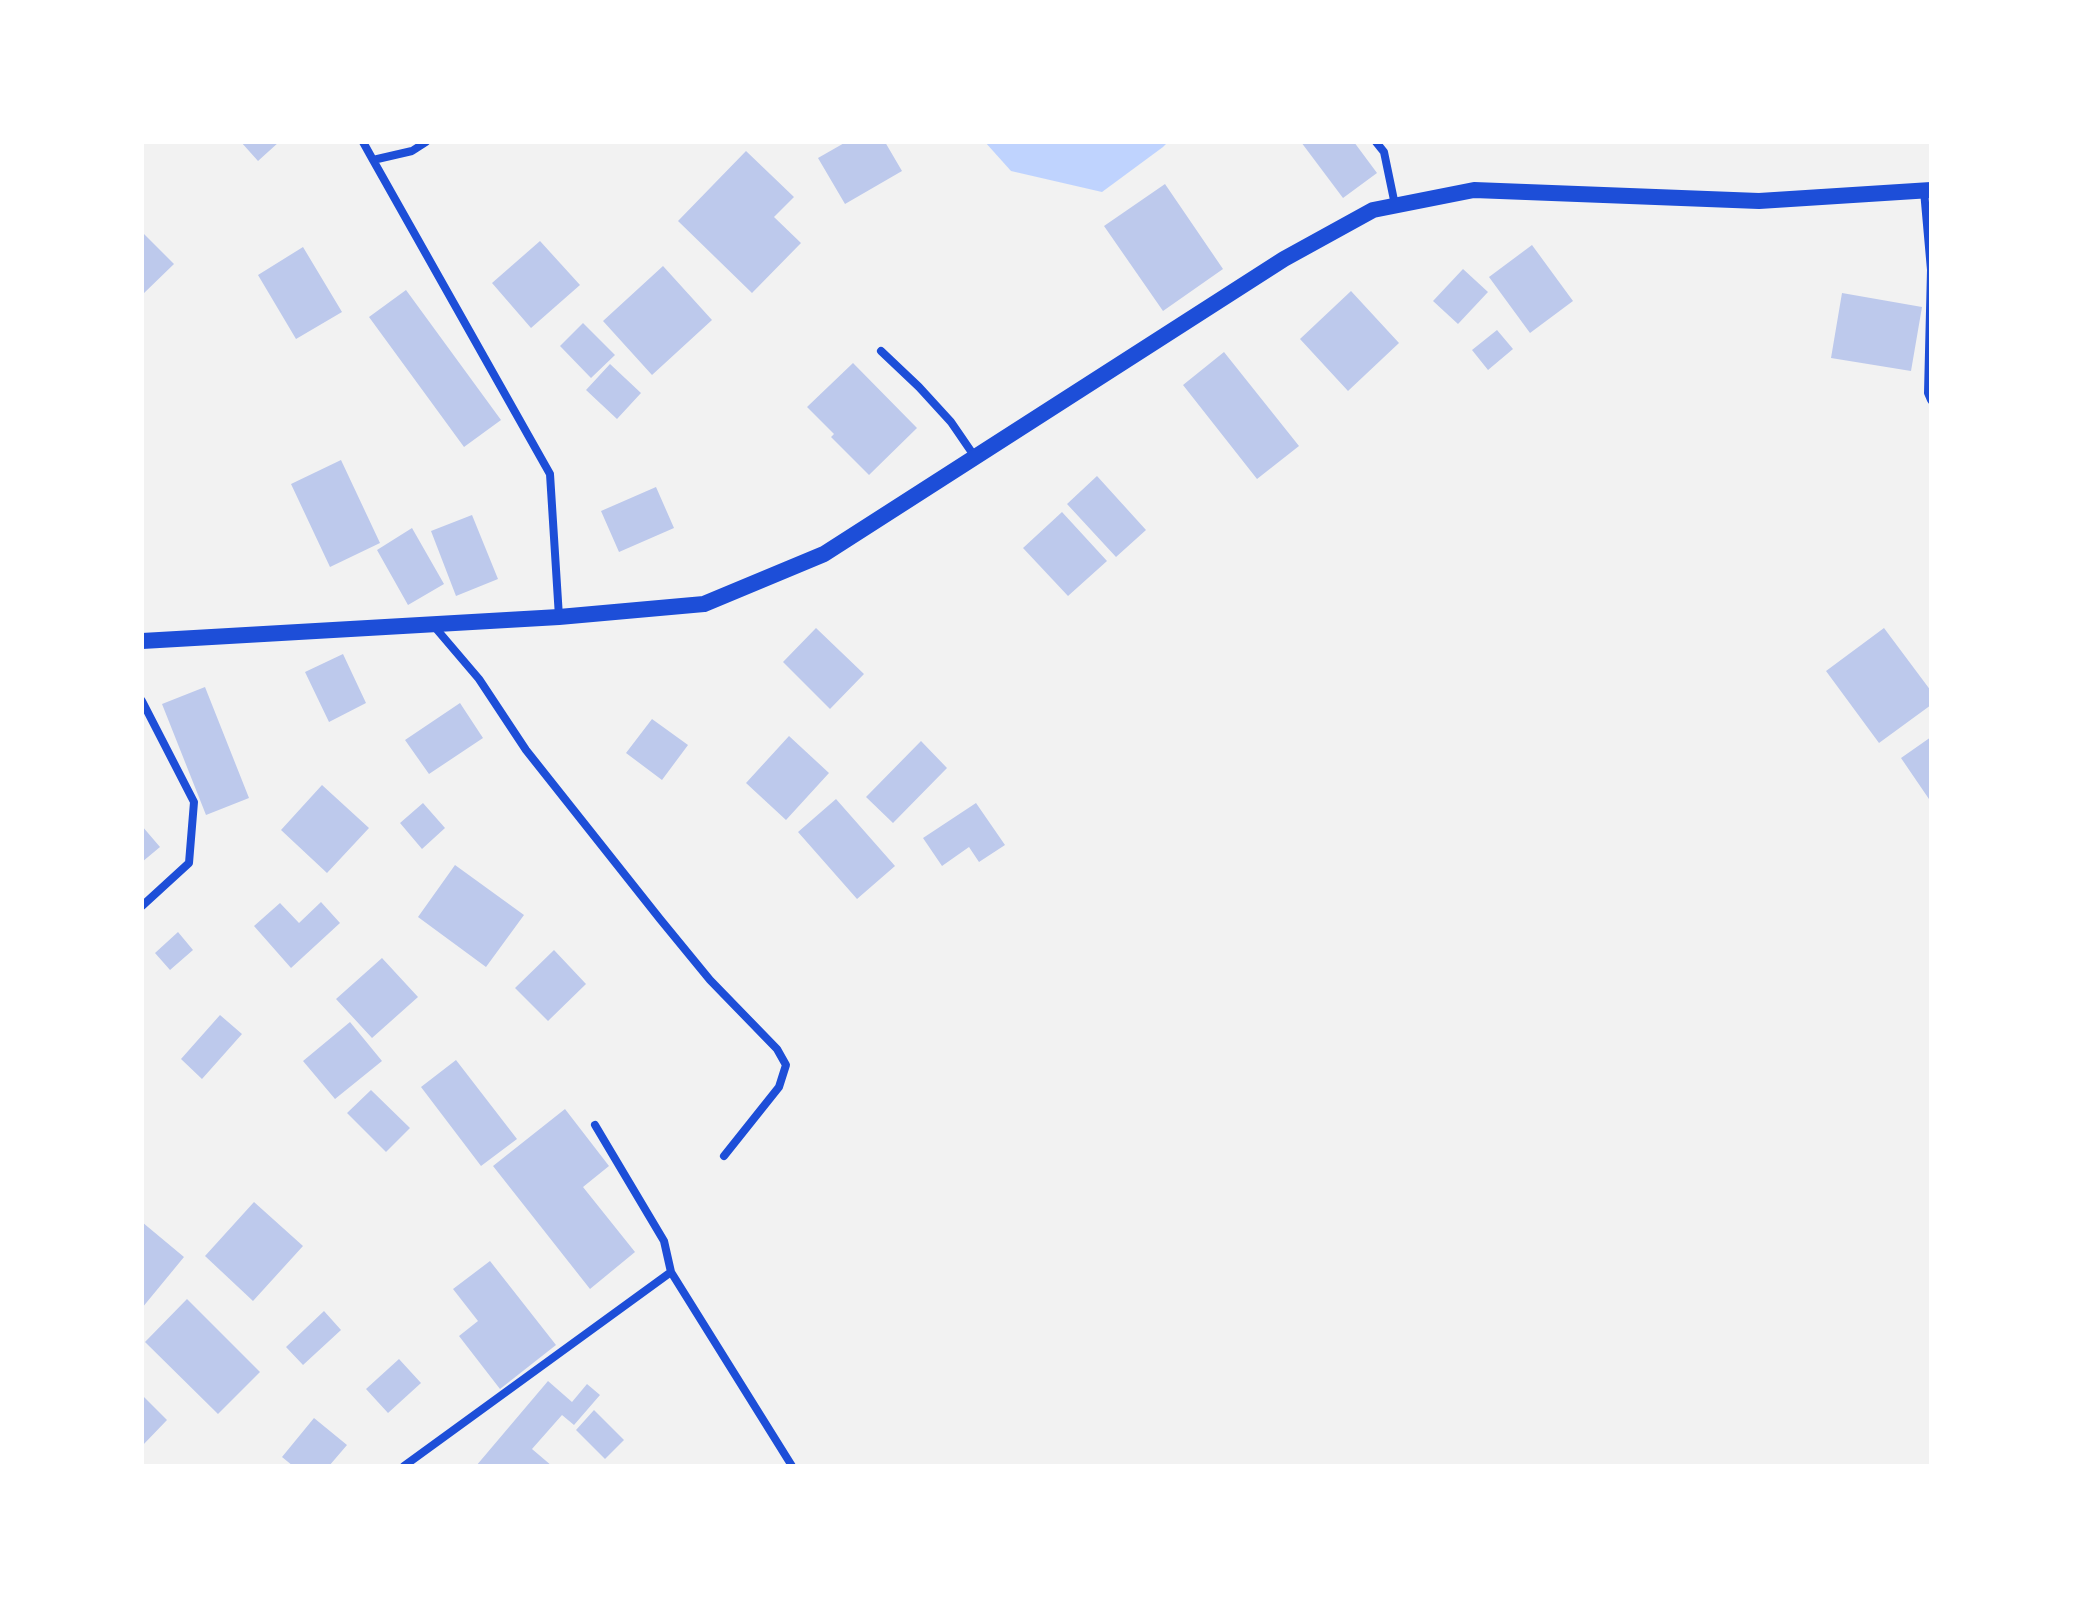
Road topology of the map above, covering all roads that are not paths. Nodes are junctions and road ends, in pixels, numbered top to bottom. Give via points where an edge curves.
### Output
1 (363, 142) edge
2 (426, 142) edge
3 (1376, 142) edge
4 (373, 160) junction
5 (1928, 190) edge
6 (1395, 206) junction
7 (881, 351) dead end
8 (1931, 400) edge
9 (975, 457) junction
10 (559, 617) junction
11 (432, 624) junction
12 (142, 641) edge
13 (142, 701) edge
14 (142, 906) edge
15 (595, 1125) dead end
16 (724, 1156) dead end
17 (671, 1272) junction
18 (404, 1466) edge
19 (792, 1466) edge

1 - 4 street
2 - 4 street via 412,151
3 - 6 street via 1384,152
4 - 10 street via 550,474
5 - 6 main road via 1759,201 1474,190
5 - 8 street
6 - 9 main road via 1373,210 1284,259
7 - 9 street via 951,422
9 - 10 main road via 824,554 704,604
10 - 11 main road
11 - 12 main road
11 - 16 street via 690,956 786,1065 779,1087
13 - 14 street via 194,802 189,863
15 - 17 street via 664,1241
17 - 18 street
17 - 19 street

